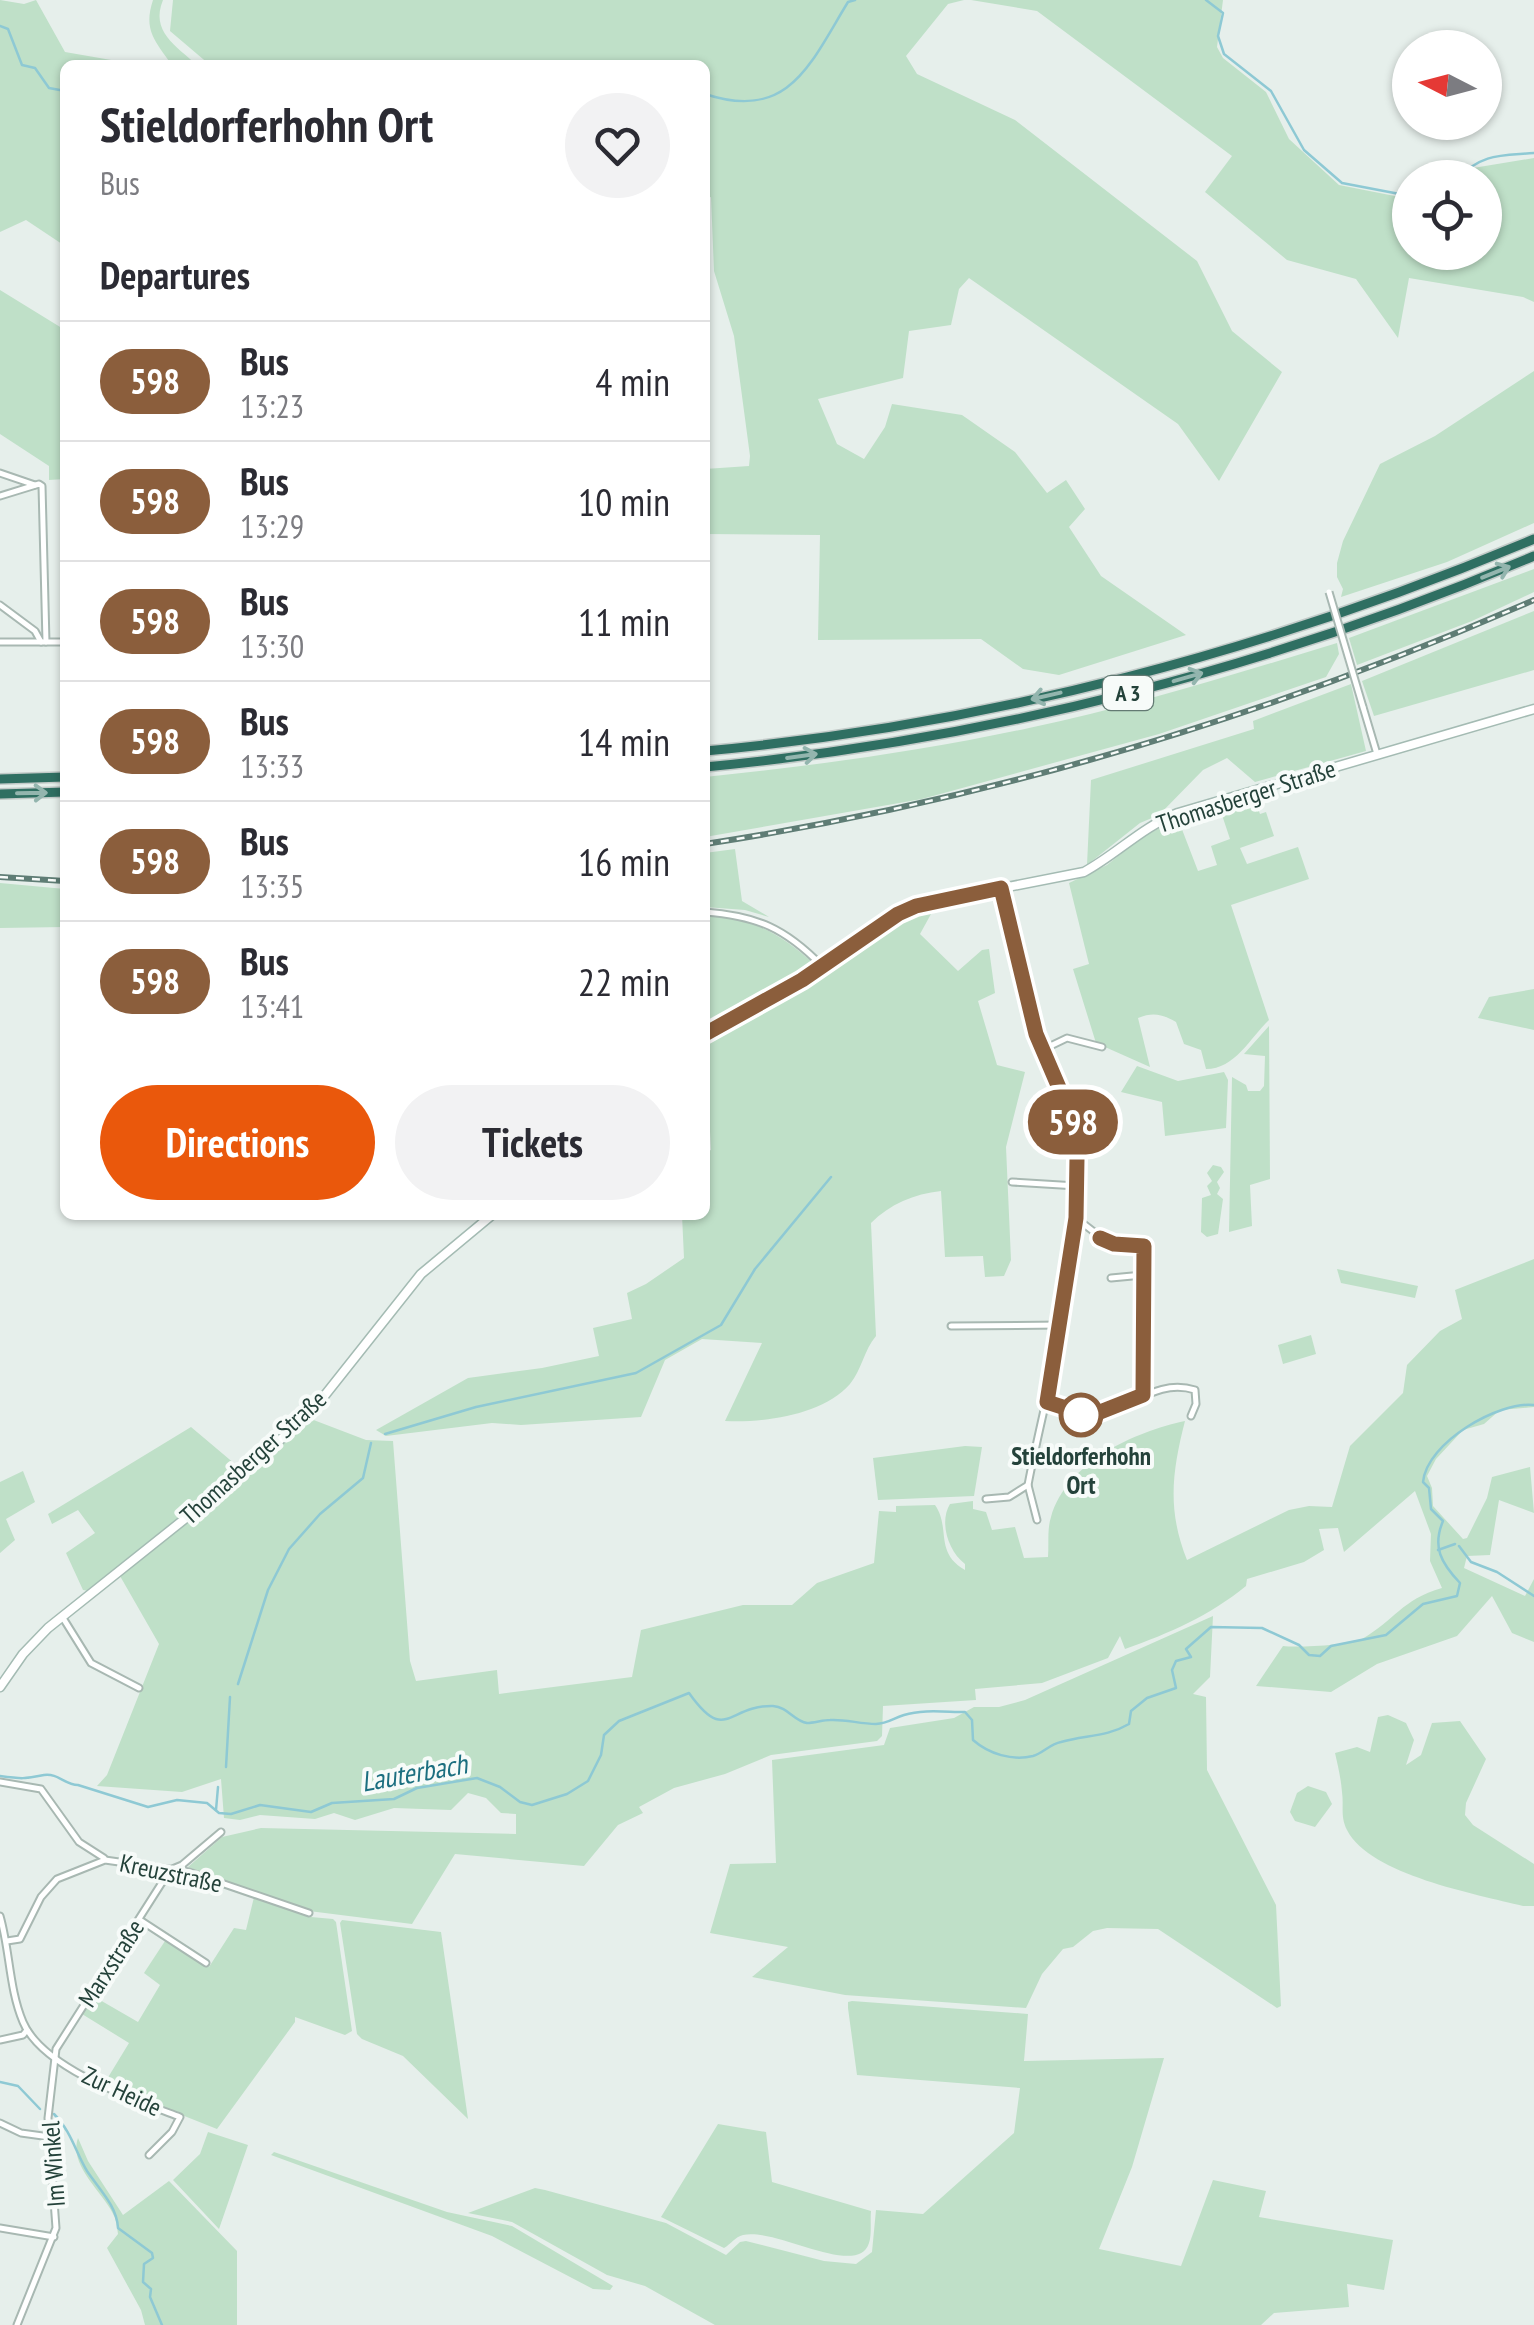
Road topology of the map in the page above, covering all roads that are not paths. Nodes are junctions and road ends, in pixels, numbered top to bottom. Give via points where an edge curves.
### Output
1 (0, 473) edge
2 (37, 485) junction
3 (0, 496) edge
4 (1534, 539) edge
5 (1534, 556) edge
6 (1326, 584) dead end
7 (0, 605) edge
8 (0, 642) edge
9 (43, 642) junction
10 (60, 642) edge
11 (1534, 709) edge
12 (710, 750) edge
13 (1377, 754) junction
14 (710, 766) edge
15 (60, 777) edge
16 (0, 778) edge
17 (60, 792) edge
18 (0, 794) edge
19 (1001, 888) junction
20 (710, 913) edge
21 (822, 966) junction
22 (710, 1031) edge
23 (1102, 1048) dead end
24 (1042, 1050) junction
25 (1012, 1182) dead end
26 (1077, 1186) junction
27 (1076, 1218) junction
28 (486, 1220) edge
29 (1143, 1276) junction
30 (1111, 1278) dead end
31 (1062, 1325) junction
32 (951, 1326) dead end
33 (1143, 1395) junction
34 (1047, 1402) junction
35 (1192, 1416) dead end
36 (1028, 1485) junction
37 (986, 1499) dead end
38 (1037, 1520) dead end
39 (62, 1616) junction
40 (0, 1686) edge
41 (138, 1688) dead end
42 (0, 1782) edge
43 (221, 1832) dead end
44 (105, 1860) junction
45 (170, 1870) junction
46 (309, 1913) dead end
47 (0, 1916) edge
48 (140, 1920) junction
49 (7, 1941) junction
50 (206, 1963) dead end
51 (27, 2030) junction
52 (0, 2040) edge
53 (54, 2056) junction
54 (0, 2123) edge
55 (50, 2138) junction
56 (150, 2155) dead end
57 (0, 2228) edge
58 (54, 2238) junction
59 (17, 2325) edge

1 - 2 street
2 - 3 street
2 - 9 street
4 -> 12 highway, A 3 via 1340,614 1120,679 872,730
14 -> 5 highway, A 3 via 926,737 1124,694 1316,639
6 - 13 street, bridge
7 - 9 street
8 - 9 street
9 - 10 street
11 - 13 main road, Thomasberger Straße
13 - 19 main road, Thomasberger Straße via 1156,822 1084,872
15 - 16 highway
18 -> 17 highway
19 - 21 main road, Thomasberger Straße via 916,906
19 - 24 street
20 - 21 street via 758,919
21 - 22 main road, Thomasberger Straße
23 - 24 street via 1067,1038
24 - 26 street via 1072,1118
25 - 26 street
26 - 27 street
27 - 29 street via 1108,1242 1144,1246
27 - 31 street
28 - 39 main road, Thomasberger Straße via 421,1274 310,1414
29 - 30 street
29 - 33 street
31 - 32 street
31 - 34 street
33 - 34 street via 1090,1416
33 - 35 street via 1169,1386 1195,1390
34 - 36 street
36 - 37 street via 1009,1497
36 - 38 street
39 - 40 main road, Thomasberger Straße
39 - 41 street via 91,1663
42 - 44 street via 41,1788 79,1842
43 - 45 street
44 - 45 street, Kreuzstraße
44 - 49 street, Kreuzstraße via 57,1879 20,1939
45 - 46 street, Kreuzstraße
45 - 48 street, Marxstraße
47 - 49 street, Zur Heide
48 - 50 street
48 - 53 street, Marxstraße
49 - 51 street, Zur Heide
51 - 52 street
51 - 53 street, Zur Heide
53 - 55 street, Im Winkel
53 - 56 street, Zur Heide via 96,2084 180,2117
54 - 55 street
55 - 58 street, Im Winkel
57 - 58 street
58 - 59 street, Im Winkel

